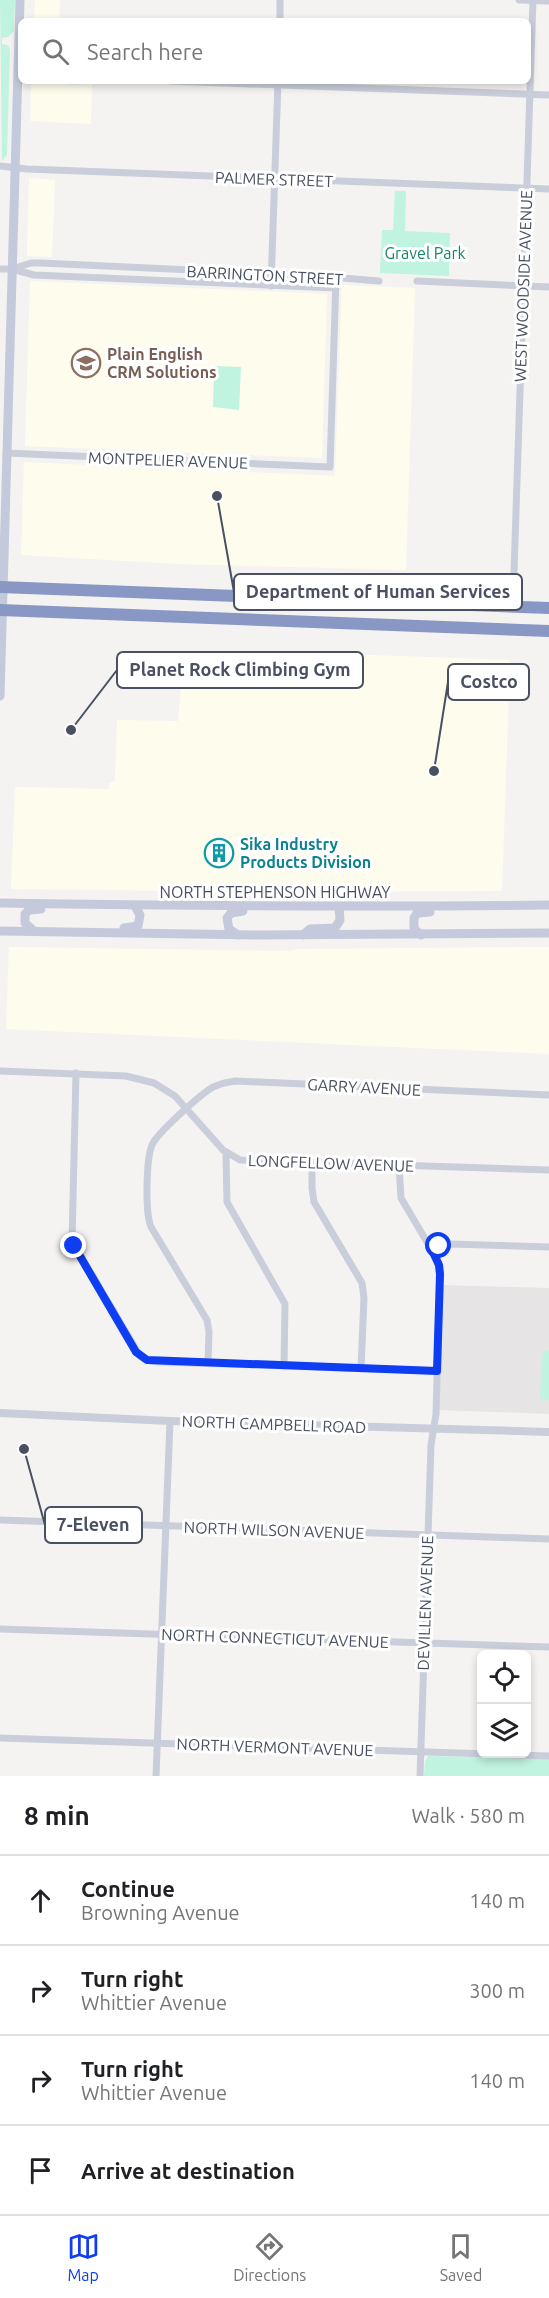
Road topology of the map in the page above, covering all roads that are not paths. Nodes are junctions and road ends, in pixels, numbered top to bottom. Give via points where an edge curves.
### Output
1 (20, 0) edge
2 (280, 0) edge
3 (519, 0) edge
4 (533, 0) edge
5 (549, 1) edge
6 (20, 18) edge
7 (280, 18) edge
8 (531, 63) edge
9 (20, 84) edge
10 (278, 84) edge
11 (301, 84) edge
12 (530, 84) edge
13 (530, 94) junction
14 (549, 95) edge
15 (0, 166) edge
16 (15, 168) junction
17 (275, 179) junction
18 (527, 188) junction
19 (549, 189) edge
20 (150, 268) junction
21 (0, 269) edge
22 (12, 269) junction
23 (272, 274) junction
24 (336, 278) junction
25 (149, 281) junction
26 (379, 281) dead end
27 (417, 281) dead end
28 (271, 286) junction
29 (523, 286) junction
30 (549, 286) edge
31 (336, 288) junction
32 (6, 453) junction
33 (514, 572) dead end
34 (0, 587) edge
35 (549, 608) edge
36 (0, 610) edge
37 (549, 631) edge
38 (1, 647) edge
39 (0, 696) edge
40 (0, 903) edge
41 (500, 905) junction
42 (549, 905) edge
43 (115, 906) junction
44 (135, 906) junction
45 (265, 906) junction
46 (339, 907) junction
47 (0, 931) edge
48 (34, 932) junction
49 (60, 932) junction
50 (549, 933) edge
51 (238, 935) junction
52 (303, 935) junction
53 (421, 935) junction
54 (0, 1071) edge
55 (76, 1074) junction
56 (549, 1095) edge
57 (187, 1109) junction
58 (226, 1153) junction
59 (312, 1163) junction
60 (399, 1166) junction
61 (549, 1170) edge
62 (549, 1247) edge
63 (432, 1250) junction
64 (208, 1363) junction
65 (284, 1366) junction
66 (361, 1369) junction
67 (437, 1371) junction
68 (0, 1413) edge
69 (170, 1421) junction
70 (433, 1429) junction
71 (549, 1432) edge
72 (0, 1520) edge
73 (166, 1526) junction
74 (428, 1534) junction
75 (549, 1539) edge
76 (0, 1629) edge
77 (162, 1635) junction
78 (424, 1643) junction
79 (549, 1647) edge
80 (0, 1738) edge
81 (157, 1743) junction
82 (421, 1752) junction
83 (549, 1756) edge
84 (156, 1776) edge
85 (420, 1776) edge

1 - 6 main road
2 - 7 street
3 - 4 street
4 - 5 street
4 - 8 street, WEST WOODSIDE AVENUE
9 - 16 main road
10 - 17 street
11 - 13 street
12 - 13 street, WEST WOODSIDE AVENUE
13 - 14 street
13 - 18 street, WEST WOODSIDE AVENUE
15 - 16 street, PALMER STREET
16 - 17 street, PALMER STREET
16 - 22 main road
17 - 18 street, PALMER STREET
17 - 23 street
18 - 19 street, PALMER STREET
18 - 29 street, WEST WOODSIDE AVENUE
20 - 22 street, BARRINGTON STREET via 31,263
20 - 23 street, BARRINGTON STREET
20 - 25 street
21 - 22 street
22 - 25 street, BARRINGTON STREET via 34,275
22 - 32 main road
23 - 24 street, BARRINGTON STREET
23 - 28 street
24 - 26 street, BARRINGTON STREET
24 - 31 street
25 - 28 street, BARRINGTON STREET
27 - 29 street
28 - 31 street, BARRINGTON STREET
29 - 30 street
29 - 33 street, WEST WOODSIDE AVENUE
31 - 32 street, MONTPELIER AVENUE via 330,467
32 - 38 main road
34 - 35 highway
36 - 37 highway
38 - 39 main road
40 - 43 main road, NORTH STEPHENSON HIGHWAY
41 - 42 main road, NORTH STEPHENSON HIGHWAY
41 - 46 main road, NORTH STEPHENSON HIGHWAY
41 - 53 main road via 483,911 417,913 414,929
43 - 44 main road, NORTH STEPHENSON HIGHWAY
43 - 48 main road via 29,910 25,923
44 - 45 main road, NORTH STEPHENSON HIGHWAY
44 - 49 main road via 141,919 135,927 70,927
45 - 46 main road, NORTH STEPHENSON HIGHWAY
45 - 51 main road via 229,915 228,926
46 - 52 main road via 340,920 335,928 310,929
47 - 48 main road
48 - 49 main road
49 - 51 main road
50 - 53 main road
51 - 52 main road
52 - 53 main road
54 - 55 street, LONGFELLOW AVENUE
55 - 57 street, LONGFELLOW AVENUE via 144,1079 175,1096
55 - 64 street via 70,1230 74,1246 140,1356 152,1361
56 - 57 street, GARRY AVENUE via 235,1081 211,1089
57 - 58 street, LONGFELLOW AVENUE
57 - 64 street, GARRY AVENUE via 151,1147 148,1212 151,1227 207,1320
58 - 59 street, LONGFELLOW AVENUE via 240,1160
58 - 65 street via 226,1202 285,1304
59 - 60 street, LONGFELLOW AVENUE
59 - 66 street via 314,1202 363,1288
60 - 61 street, LONGFELLOW AVENUE
60 - 63 street, DEVILLEN AVENUE via 401,1198
62 - 63 street via 450,1244
63 - 67 street, DEVILLEN AVENUE via 440,1274
64 - 65 street
65 - 66 street
66 - 67 street
67 - 70 street, DEVILLEN AVENUE
68 - 69 street, NORTH CAMPBELL ROAD
69 - 70 street, NORTH CAMPBELL ROAD
69 - 73 street
70 - 71 street, NORTH CAMPBELL ROAD
70 - 74 street, DEVILLEN AVENUE
72 - 73 street, NORTH WILSON AVENUE
73 - 74 street, NORTH WILSON AVENUE
73 - 77 street
74 - 75 street, NORTH WILSON AVENUE
74 - 78 street, DEVILLEN AVENUE
76 - 77 street, NORTH CONNECTICUT AVENUE
77 - 78 street, NORTH CONNECTICUT AVENUE
77 - 81 street
78 - 79 street, NORTH CONNECTICUT AVENUE
78 - 82 street, DEVILLEN AVENUE
80 - 81 street, NORTH VERMONT AVENUE
81 - 82 street, NORTH VERMONT AVENUE
81 - 84 street
82 - 83 street, NORTH VERMONT AVENUE
82 - 85 street, DEVILLEN AVENUE

